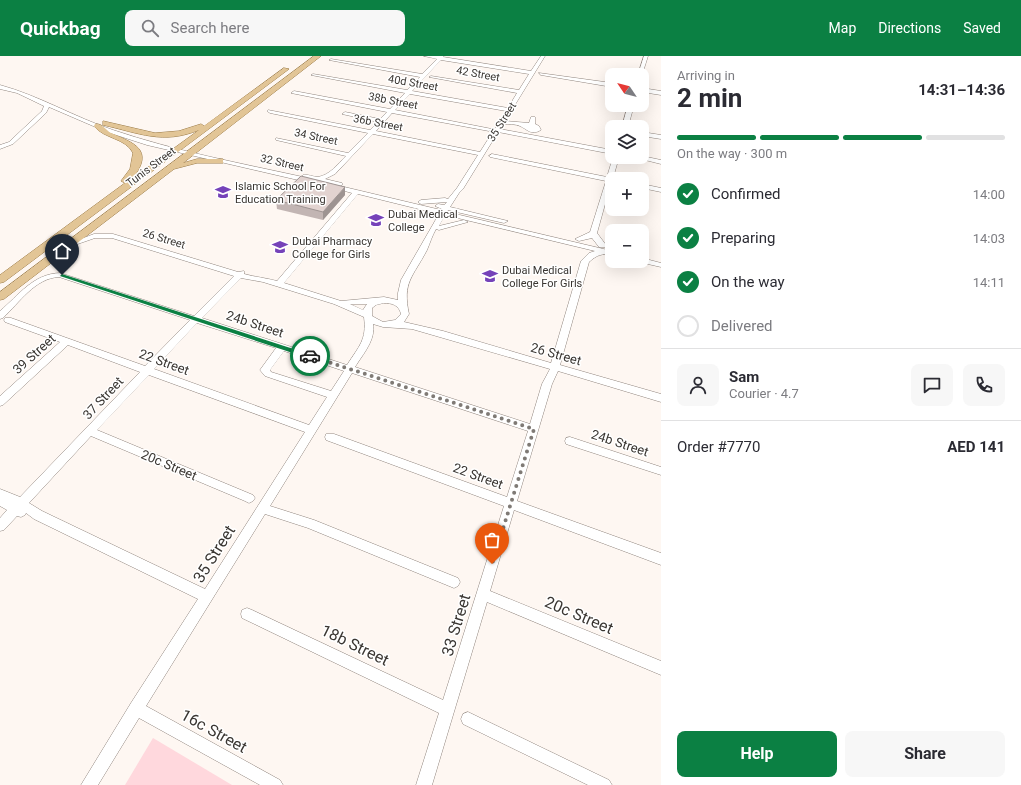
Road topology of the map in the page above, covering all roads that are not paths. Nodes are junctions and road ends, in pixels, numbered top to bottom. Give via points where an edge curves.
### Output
1 (304, 56) edge
2 (318, 56) edge
3 (426, 56) edge
4 (543, 56) edge
5 (646, 56) edge
6 (441, 57) edge
7 (331, 60) dead end
8 (642, 68) edge
9 (533, 73) junction
10 (541, 74) dead end
11 (312, 75) dead end
12 (423, 76) junction
13 (431, 76) dead end
14 (0, 83) edge
15 (605, 84) edge
16 (0, 88) edge
17 (649, 91) edge
18 (294, 92) dead end
19 (408, 92) junction
20 (521, 92) junction
21 (253, 93) junction
22 (661, 93) edge
23 (43, 102) junction
24 (509, 110) junction
25 (270, 111) dead end
26 (391, 111) junction
27 (70, 114) junction
28 (345, 114) dead end
29 (533, 118) dead end
30 (36, 120) junction
31 (382, 121) junction
32 (502, 122) junction
33 (102, 125) junction
34 (489, 129) dead end
35 (218, 131) junction
36 (496, 131) junction
37 (371, 132) junction
38 (649, 135) edge
39 (661, 137) edge
40 (278, 139) dead end
41 (0, 146) edge
42 (177, 149) junction
43 (605, 151) edge
44 (190, 152) junction
45 (482, 154) junction
46 (350, 155) junction
47 (492, 156) dead end
48 (222, 159) junction
49 (649, 160) edge
50 (661, 162) edge
51 (333, 173) junction
52 (158, 176) junction
53 (318, 178) junction
54 (605, 179) edge
55 (336, 183) junction
56 (649, 187) edge
57 (661, 190) edge
58 (356, 192) junction
59 (377, 197) junction
60 (455, 198) junction
61 (605, 198) edge
62 (104, 201) junction
63 (422, 205) junction
64 (447, 211) junction
65 (472, 217) junction
66 (104, 218) junction
67 (509, 222) junction
68 (438, 226) junction
69 (593, 233) junction
70 (113, 236) junction
71 (579, 239) junction
72 (69, 244) junction
73 (569, 244) junction
74 (602, 248) junction
75 (605, 248) edge
76 (605, 250) edge
77 (649, 255) edge
78 (661, 258) edge
79 (585, 261) junction
80 (649, 262) edge
81 (661, 265) edge
82 (238, 273) junction
83 (0, 280) edge
84 (405, 280) junction
85 (278, 285) junction
86 (0, 297) edge
87 (328, 300) junction
88 (377, 301) junction
89 (404, 308) junction
90 (3, 316) edge
91 (368, 316) junction
92 (196, 319) junction
93 (390, 325) junction
94 (443, 334) junction
95 (367, 341) junction
96 (67, 342) junction
97 (282, 347) junction
98 (552, 366) junction
99 (349, 369) junction
100 (147, 370) junction
101 (333, 395) junction
102 (661, 398) edge
103 (0, 402) edge
104 (534, 429) junction
105 (311, 430) junction
106 (90, 431) junction
107 (330, 438) dead end
108 (570, 441) dead end
109 (661, 471) edge
110 (0, 494) edge
111 (249, 498) dead end
112 (0, 501) edge
113 (511, 503) junction
114 (264, 505) junction
115 (18, 507) junction
116 (0, 526) edge
117 (661, 558) edge
118 (454, 582) dead end
119 (483, 594) junction
120 (207, 596) junction
121 (247, 614) dead end
122 (661, 668) edge
123 (136, 708) junction
124 (448, 710) junction
125 (468, 719) dead end
126 (89, 785) edge
127 (274, 785) edge
128 (424, 785) edge
129 (604, 785) edge

1 - 21 main road, Tunis Street
2 - 35 main road, Tunis Street
3 - 6 street
4 - 9 street, 35 Street
5 - 8 street
6 - 9 street
6 - 12 street
7 - 12 street
9 - 20 street, 35 Street
10 - 15 street
11 - 19 street, 40d Street
12 - 19 street
13 - 20 street, 42 Street
14 - 33 street, 32 Street via 27,89
16 - 23 street, 32 Street via 20,92
17 - 22 street
18 - 26 street, 38b Street
19 - 24 street, 40d Street
19 - 26 street
20 - 24 street, 35 Street
21 - 33 main road via 202,126 181,133 148,134
21 - 42 main road, Tunis Street
23 - 27 street, 32 Street
23 - 30 street via 47,108
24 - 32 street, 35 Street
25 - 37 street, 36b Street
26 - 31 street
26 - 34 street, 38b Street
27 - 30 street via 51,113
27 - 33 street, 32 Street
28 - 31 street
29 - 32 street via 532,125 538,130
30 - 41 street via 10,144
31 - 37 street
32 - 36 street, 35 Street
33 - 42 street, 32 Street via 135,140
33 - 62 main road via 103,132 134,146 138,153 134,172
35 - 44 main road, Tunis Street
35 - 48 main road via 207,146
36 - 43 street
36 - 45 street, 35 Street
37 - 45 street, 36b Street
37 - 46 street
38 - 39 street
40 - 46 street, 34 Street
42 - 44 street, 32 Street
42 - 62 main road, Tunis Street
44 - 48 street, 32 Street
44 - 52 main road, Tunis Street
45 - 60 street, 35 Street
46 - 51 street
47 - 54 street
48 - 52 main road via 186,163
48 - 53 street, 32 Street
48 - 58 street, 32 Street
49 - 50 street
51 - 53 street
51 - 55 street via 332,177
52 - 66 main road, Tunis Street
53 - 55 street, 32 Street
55 - 63 street, 32 Street
56 - 57 street
58 - 59 street, 32 Street
58 - 85 street
59 - 63 street, 32 Street
59 - 64 street
60 - 63 street
60 - 64 street, 35 Street
60 - 65 street
61 - 69 street
62 - 83 main road, Tunis Street
63 - 64 street, 32 Street
63 - 68 street
64 - 65 street, 32 Street
64 - 67 street
64 - 68 street, 35 Street
65 - 67 street, 32 Street
65 - 68 street
65 - 73 street, 32 Street
66 - 70 street via 103,230
66 - 72 main road, Tunis Street
67 - 71 street, 32 Street
68 - 84 street, 35 Street
69 - 71 street
69 - 74 street
70 - 72 street, 26 Street via 94,236
70 - 82 street, 26 Street
71 - 74 street, 32 Street
72 - 86 main road, Tunis Street
73 - 74 street, 32 Street
73 - 79 street via 583,254
74 - 75 street, 32 Street
74 - 76 street, 32 Street
74 - 79 street
77 - 78 street
79 - 98 street, 33 Street
80 - 81 street
82 - 85 street, 26 Street
82 - 92 street, 37 Street
84 - 88 street, 35 Street via 394,291
84 - 89 street, 35 Street via 402,293
85 - 87 street, 26 Street
87 - 88 street, 26 Street via 356,303
87 - 91 street, 26 Street
88 - 89 street via 395,301
88 - 91 street via 368,307
89 - 93 street via 406,314 401,321
89 - 94 street, 26 Street via 417,321
90 - 92 street, 24b Street via 17,299 42,279 50,275 60,275
90 - 96 street, 22 Street
91 - 93 street via 376,323
91 - 95 street, 35 Street via 371,326
92 - 97 street, 24b Street
92 - 100 street, 37 Street
93 - 94 street, 26 Street via 412,326
93 - 95 street, 35 Street via 378,330
94 - 98 street, 26 Street
95 - 99 street, 35 Street
96 - 100 street, 22 Street
96 - 103 street, 39 Street
97 - 99 street, 24b Street
97 - 101 street via 264,370 268,374
98 - 102 street, 26 Street
98 - 104 street, 33 Street
99 - 101 street, 35 Street
99 - 104 street, 24b Street
100 - 105 street, 22 Street
100 - 106 street, 37 Street
101 - 105 street, 35 Street
104 - 113 street, 33 Street
105 - 114 street, 35 Street
106 - 111 street, 20c Street
106 - 115 street, 37 Street
107 - 113 street, 22 Street
108 - 109 street, 24b Street
110 - 115 street
112 - 115 street
113 - 117 street, 22 Street
113 - 119 street, 33 Street
114 - 118 street
114 - 120 street, 35 Street
115 - 116 street, 37 Street
115 - 120 street
119 - 122 street, 20c Street
119 - 124 street, 33 Street
120 - 123 street, 35 Street
121 - 124 street, 18b Street
123 - 126 street, 35 Street
123 - 127 street, 16c Street
124 - 128 street, 33 Street
125 - 129 street

